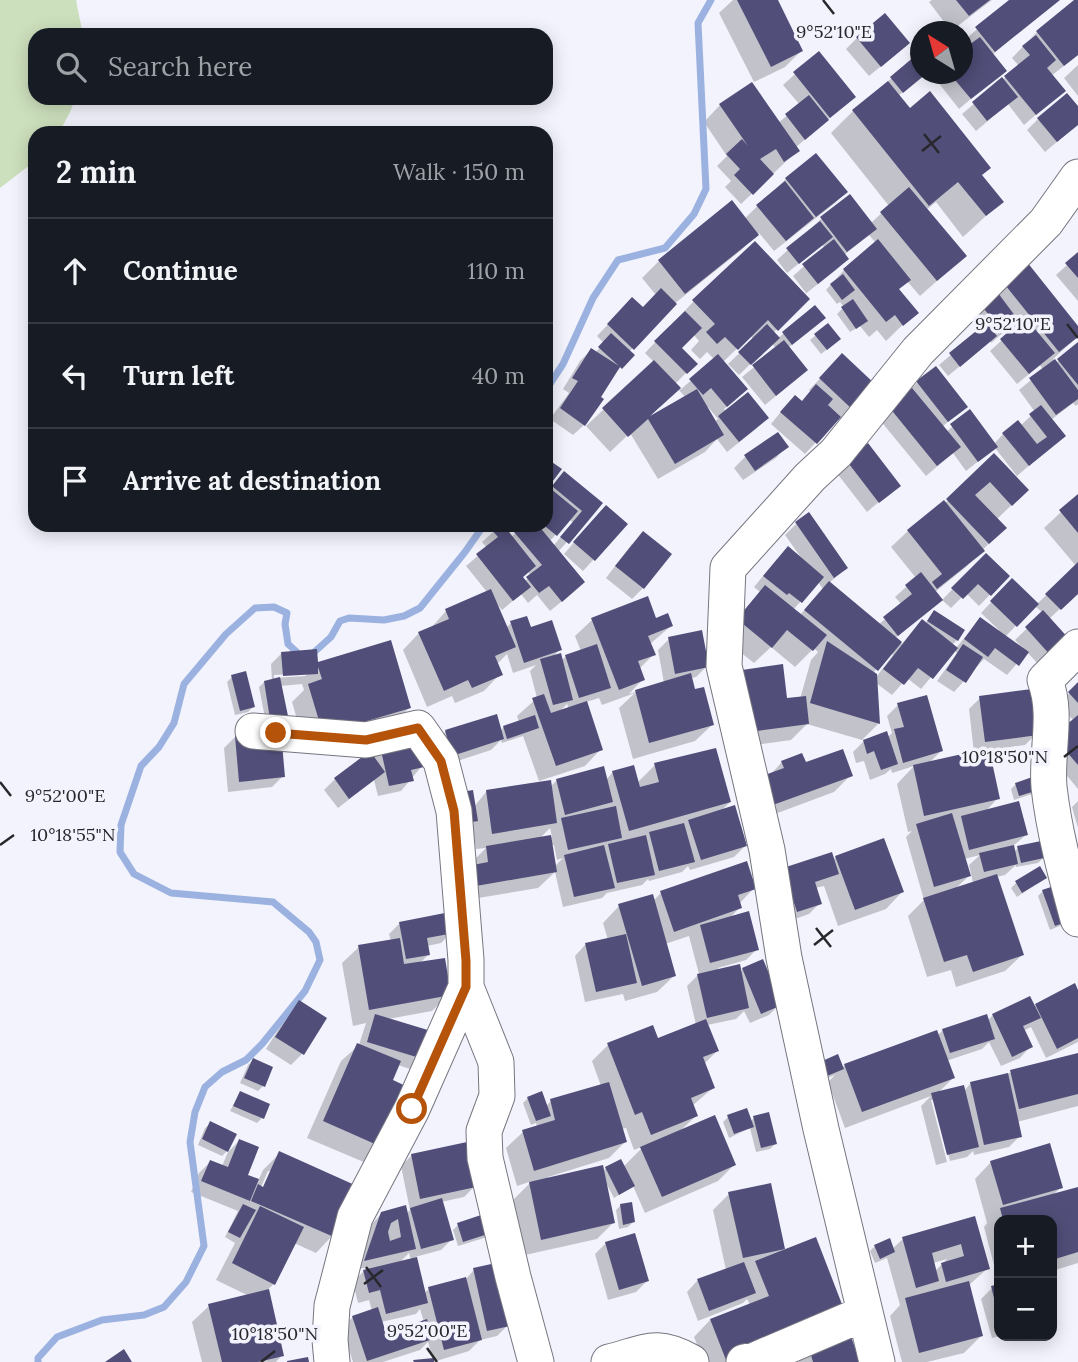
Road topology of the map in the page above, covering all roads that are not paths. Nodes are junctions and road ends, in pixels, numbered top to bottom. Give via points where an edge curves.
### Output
1 (1078, 177) edge
2 (1078, 647) edge
3 (253, 731) dead end
4 (1078, 919) edge
5 (466, 987) junction
6 (865, 1313) junction
7 (332, 1362) edge
8 (536, 1362) edge
9 (609, 1362) edge
10 (691, 1362) edge
11 (744, 1362) edge
12 (877, 1362) edge

1 - 6 street via 1046,222 918,351 836,453 728,568 724,666 767,850 784,958 821,1129
2 - 4 street via 1045,680 1051,696 1049,784 1055,831
3 - 5 street via 366,740 418,728 441,761 454,811
5 - 7 street via 412,1109 355,1217 332,1306
5 - 8 street via 496,1062 497,1096 484,1131 485,1158
6 - 11 street
6 - 12 street
9 - 10 street via 657,1349

